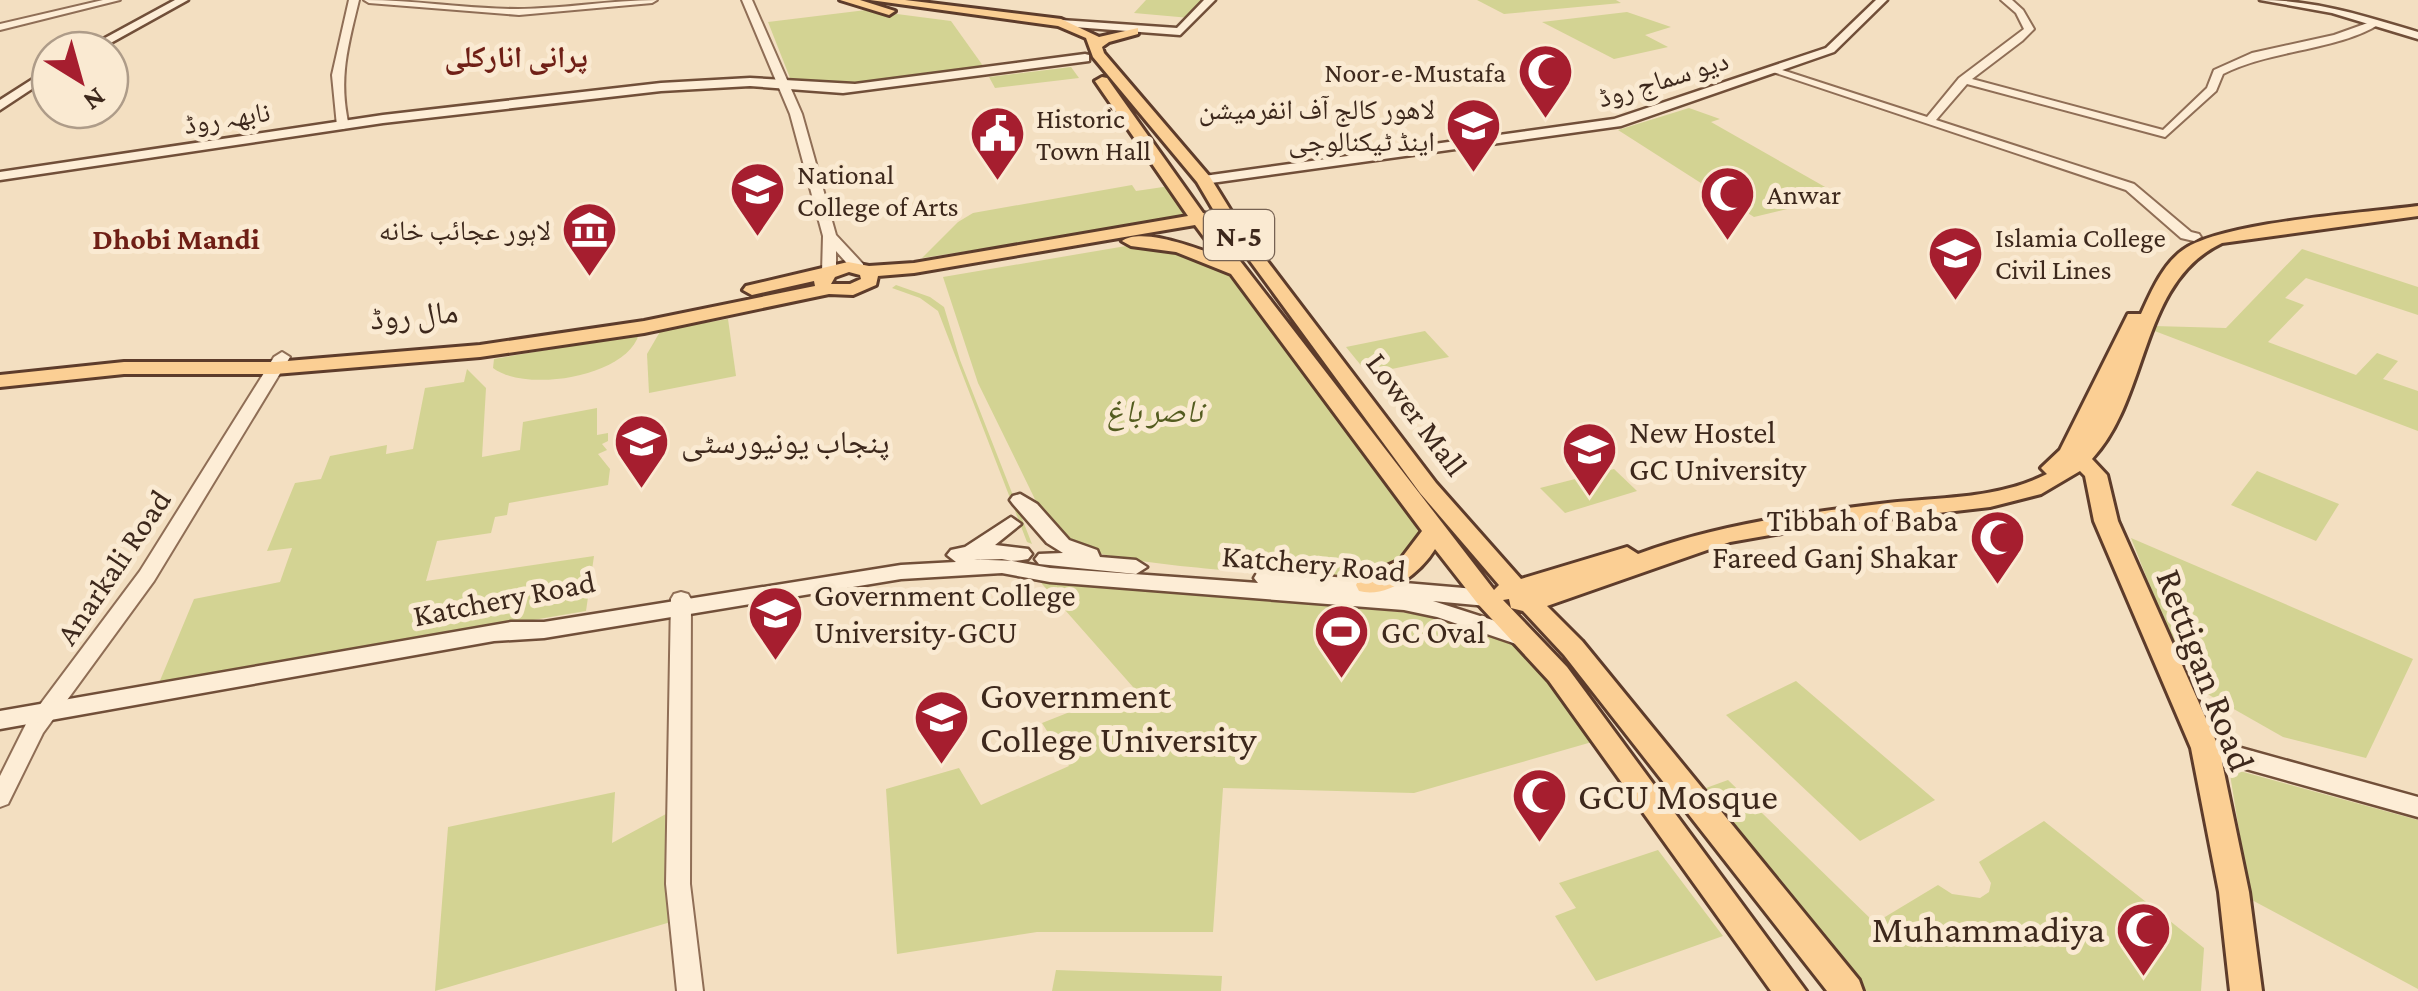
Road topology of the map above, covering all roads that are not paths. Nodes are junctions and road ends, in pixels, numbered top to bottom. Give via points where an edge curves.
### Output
1 (115, 0) edge
2 (182, 0) edge
3 (354, 0) edge
4 (369, 0) edge
5 (652, 0) edge
6 (738, 0) edge
7 (747, 0) edge
8 (846, 0) edge
9 (876, 0) edge
10 (1210, 0) edge
11 (1882, 0) edge
12 (2006, 0) edge
13 (2265, 0) edge
14 (2376, 22) junction
15 (0, 27) edge
16 (1054, 27) junction
17 (127, 30) edge
18 (1134, 31) junction
19 (2418, 36) edge
20 (1086, 46) junction
21 (765, 68) junction
22 (1775, 71) junction
23 (1963, 80) junction
24 (719, 82) junction
25 (30, 86) edge
26 (853, 87) junction
27 (784, 90) junction
28 (0, 106) edge
29 (462, 111) junction
30 (1931, 119) junction
31 (343, 126) junction
32 (0, 176) edge
33 (1168, 178) junction
34 (1204, 180) junction
35 (2418, 203) edge
36 (2418, 210) edge
37 (1229, 219) junction
38 (1202, 224) junction
39 (830, 236) junction
40 (1133, 236) junction
41 (2194, 237) junction
42 (866, 272) junction
43 (1244, 275) junction
44 (829, 278) junction
45 (279, 363) junction
46 (0, 370) edge
47 (0, 381) edge
48 (2073, 458) junction
49 (1020, 500) dead end
50 (1011, 524) dead end
51 (1434, 530) junction
52 (1478, 549) junction
53 (959, 555) junction
54 (1030, 562) junction
55 (1144, 568) junction
56 (1567, 574) junction
57 (1368, 585) junction
58 (1522, 596) junction
59 (1487, 598) junction
60 (682, 604) junction
61 (1524, 639) junction
62 (50, 712) junction
63 (0, 720) edge
64 (2205, 748) junction
65 (0, 798) edge
66 (2418, 807) edge
67 (690, 991) edge
68 (1790, 991) edge
69 (1847, 991) edge
70 (2246, 991) edge

1 - 15 street
2 - 17 main road
3 - 31 street via 336,71
4 - 5 street via 520,12
6 - 21 street
7 - 27 street
8 - 16 main road, Lower Mall / N-5 via 908,14
9 - 16 main road, Lower Mall / N-5
10 - 18 main road via 1184,31
11 - 22 main road, دیو سماج روڈ via 1830,50
12 - 23 street via 2030,29
13 - 14 main road
14 - 19 main road
14 - 23 street via 2238,60 2218,72 2212,89 2165,134
16 - 18 main road
16 - 20 main road, Lower Mall / N-5
18 - 20 main road
20 - 26 main road, نابھہ روڈ
20 - 33 main road, Lower Mall / N-5
20 - 34 main road, Lower Mall / N-5
21 - 24 main road
21 - 27 street
22 - 30 street
22 - 34 main road, دیو سماج روڈ via 1616,124
23 - 30 street
24 - 27 main road, نابھہ روڈ
24 - 29 main road, نابھہ روڈ
25 - 28 main road
26 - 27 main road, نابھہ روڈ
26 - 27 main road, نابھہ روڈ
27 - 29 main road, نابھہ روڈ via 708,86
27 - 39 street
29 - 31 main road, نابھہ روڈ
30 - 41 street via 2130,187
31 - 32 main road, نابھہ روڈ
33 - 38 main road, Lower Mall / N-5
33 - 40 main road via 1162,210
34 - 37 main road, Lower Mall / N-5
35 - 41 main road
36 - 48 main road via 2218,238 2184,258 2096,439
37 - 38 main road
37 - 52 main road, Lower Mall / N-5
38 - 40 main road
38 - 43 main road, Lower Mall / N-5
39 - 42 street
39 - 44 street
40 - 42 main road via 910,278
40 - 43 main road
41 - 48 main road via 2172,257 2108,367
42 - 44 main road, مال روڈ via 859,288
43 - 51 main road, Lower Mall / N-5
44 - 45 main road, مال روڈ via 644,327 540,343
45 - 46 main road, مال روڈ via 124,357
45 - 47 main road, مال روڈ
45 - 62 street, Anarkali Road via 147,576
48 - 56 main road via 1993,488 1752,516
48 - 58 main road via 2047,483 2012,495 1727,534
48 - 64 main road, Rettigan Road via 2096,475 2106,520
49 - 55 main road via 1061,545
50 - 53 main road
51 - 57 main road via 1410,565
51 - 59 main road, Lower Mall / N-5
52 - 56 main road via 1511,565
52 - 58 main road, Lower Mall / N-5
53 - 54 main road, Katchery Road via 1001,550
53 - 60 main road, Katchery Road
54 - 55 main road, Katchery Road
54 - 60 main road via 887,574
54 - 61 main road, Katchery Road via 1050,575 1404,602
55 - 57 main road, Katchery Road
56 - 58 main road
57 - 59 main road, Katchery Road
58 - 59 main road
58 - 69 main road, Lower Mall / N-5 via 1572,648
59 - 61 main road, Lower Mall / N-5
60 - 62 main road, Katchery Road
60 - 67 street via 678,884
61 - 68 main road, Lower Mall / N-5 via 1558,674
62 - 63 main road, Katchery Road
62 - 65 street, Anarkali Road
64 - 66 main road
64 - 70 main road, Rettigan Road

